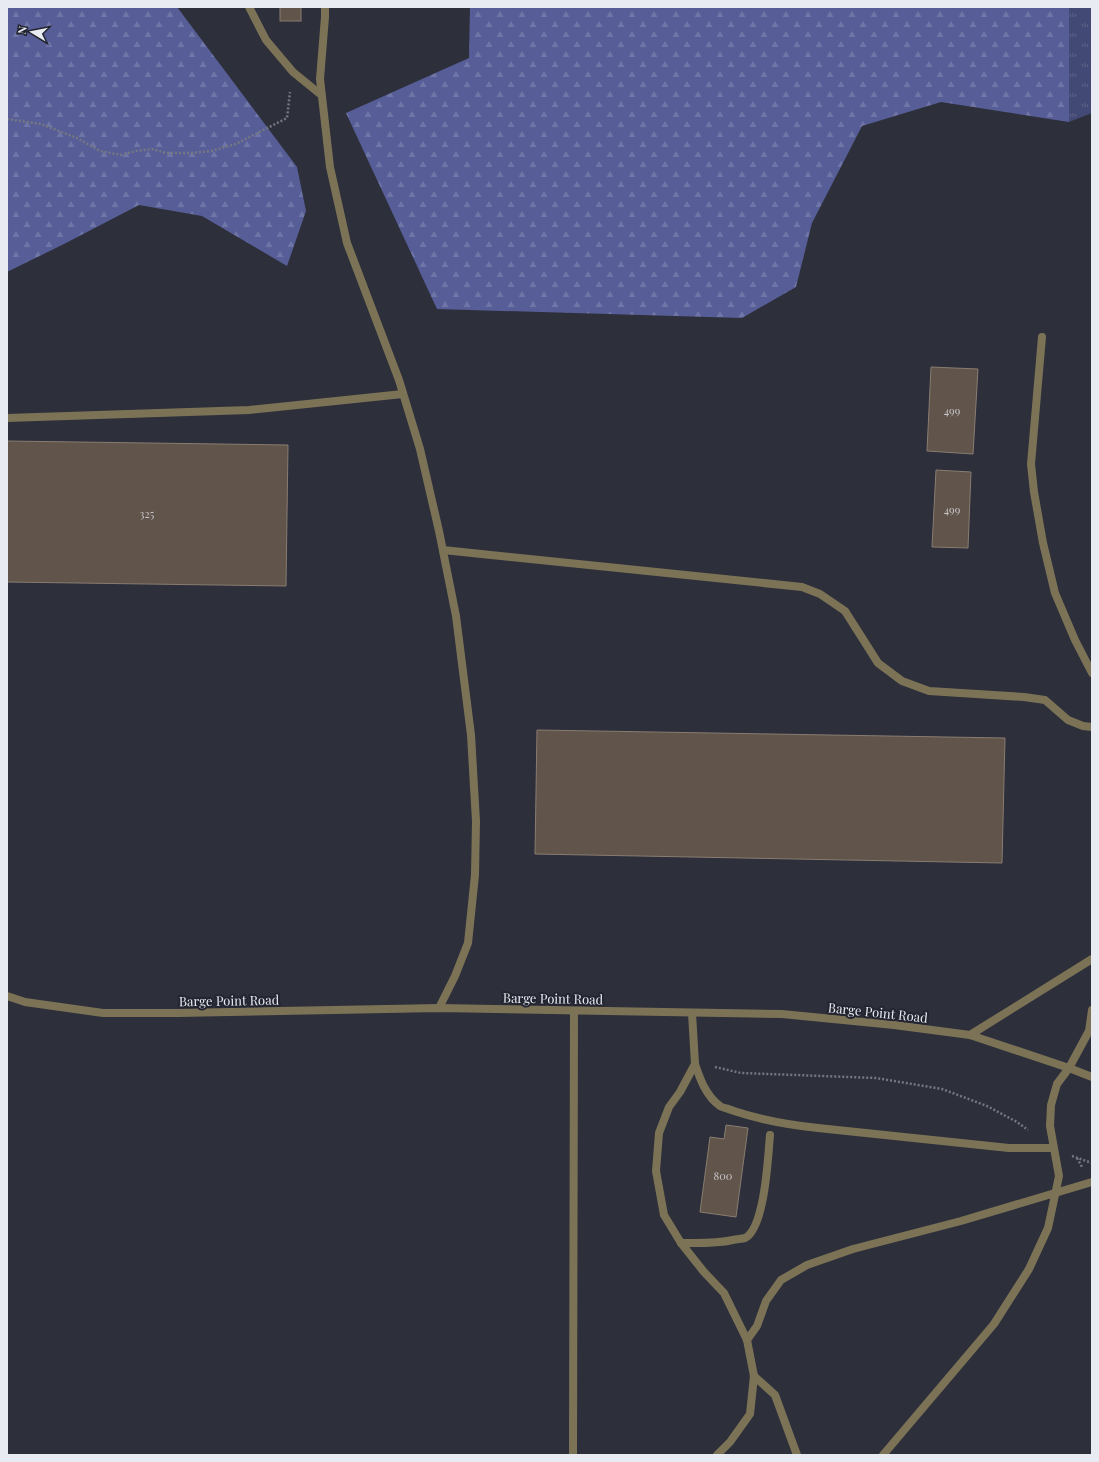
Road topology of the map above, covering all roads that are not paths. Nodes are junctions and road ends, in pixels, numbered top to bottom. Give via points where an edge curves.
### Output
1 (249, 7) edge
2 (325, 7) edge
3 (320, 94) junction
4 (1042, 337) dead end
5 (403, 394) junction
6 (7, 418) edge
7 (443, 550) junction
8 (1092, 673) edge
9 (1092, 727) edge
10 (1092, 959) edge
11 (7, 996) edge
12 (439, 1008) junction
13 (1092, 1010) edge
14 (574, 1011) junction
15 (692, 1013) junction
16 (970, 1035) junction
17 (695, 1064) junction
18 (1068, 1068) junction
19 (1092, 1077) edge
20 (770, 1135) dead end
21 (1053, 1148) junction
22 (1092, 1182) edge
23 (1056, 1192) junction
24 (680, 1243) junction
25 (747, 1340) junction
26 (754, 1376) junction
27 (573, 1455) edge
28 (717, 1455) edge
29 (797, 1455) edge
30 (883, 1455) edge

1 - 3 street via 266,40 293,72
2 - 3 street
3 - 5 street via 330,167 347,243
4 - 8 street via 1031,464 1034,492 1055,593
5 - 6 street via 249,410
5 - 7 street via 420,449
7 - 9 street via 802,587 820,594 844,611 878,663 902,681 929,691 1045,700 1068,720
7 - 12 street via 456,616 470,728 476,821 475,875 468,943
10 - 16 street
11 - 12 street, Barge Point Road via 25,1002 103,1013
12 - 14 street, Barge Point Road
13 - 18 street via 1089,1032
14 - 15 street, Barge Point Road
14 - 27 street
15 - 16 street, Barge Point Road via 782,1014
15 - 17 street
16 - 18 street, Barge Point Road
17 - 21 street via 707,1093 720,1106 748,1116 801,1126 1009,1148
17 - 24 street via 669,1107 659,1133 656,1171 664,1215
18 - 19 street, Barge Point Road
18 - 21 street via 1057,1084 1051,1104
20 - 24 street via 760,1215 754,1228 746,1237 715,1244
21 - 23 street via 1059,1176
22 - 23 street
23 - 25 street via 961,1221 853,1249 807,1265 782,1280 766,1301 757,1326
23 - 30 street via 1048,1228 1029,1268 994,1324
24 - 25 street via 724,1293
25 - 26 street
26 - 28 street via 750,1414
26 - 29 street via 775,1395

